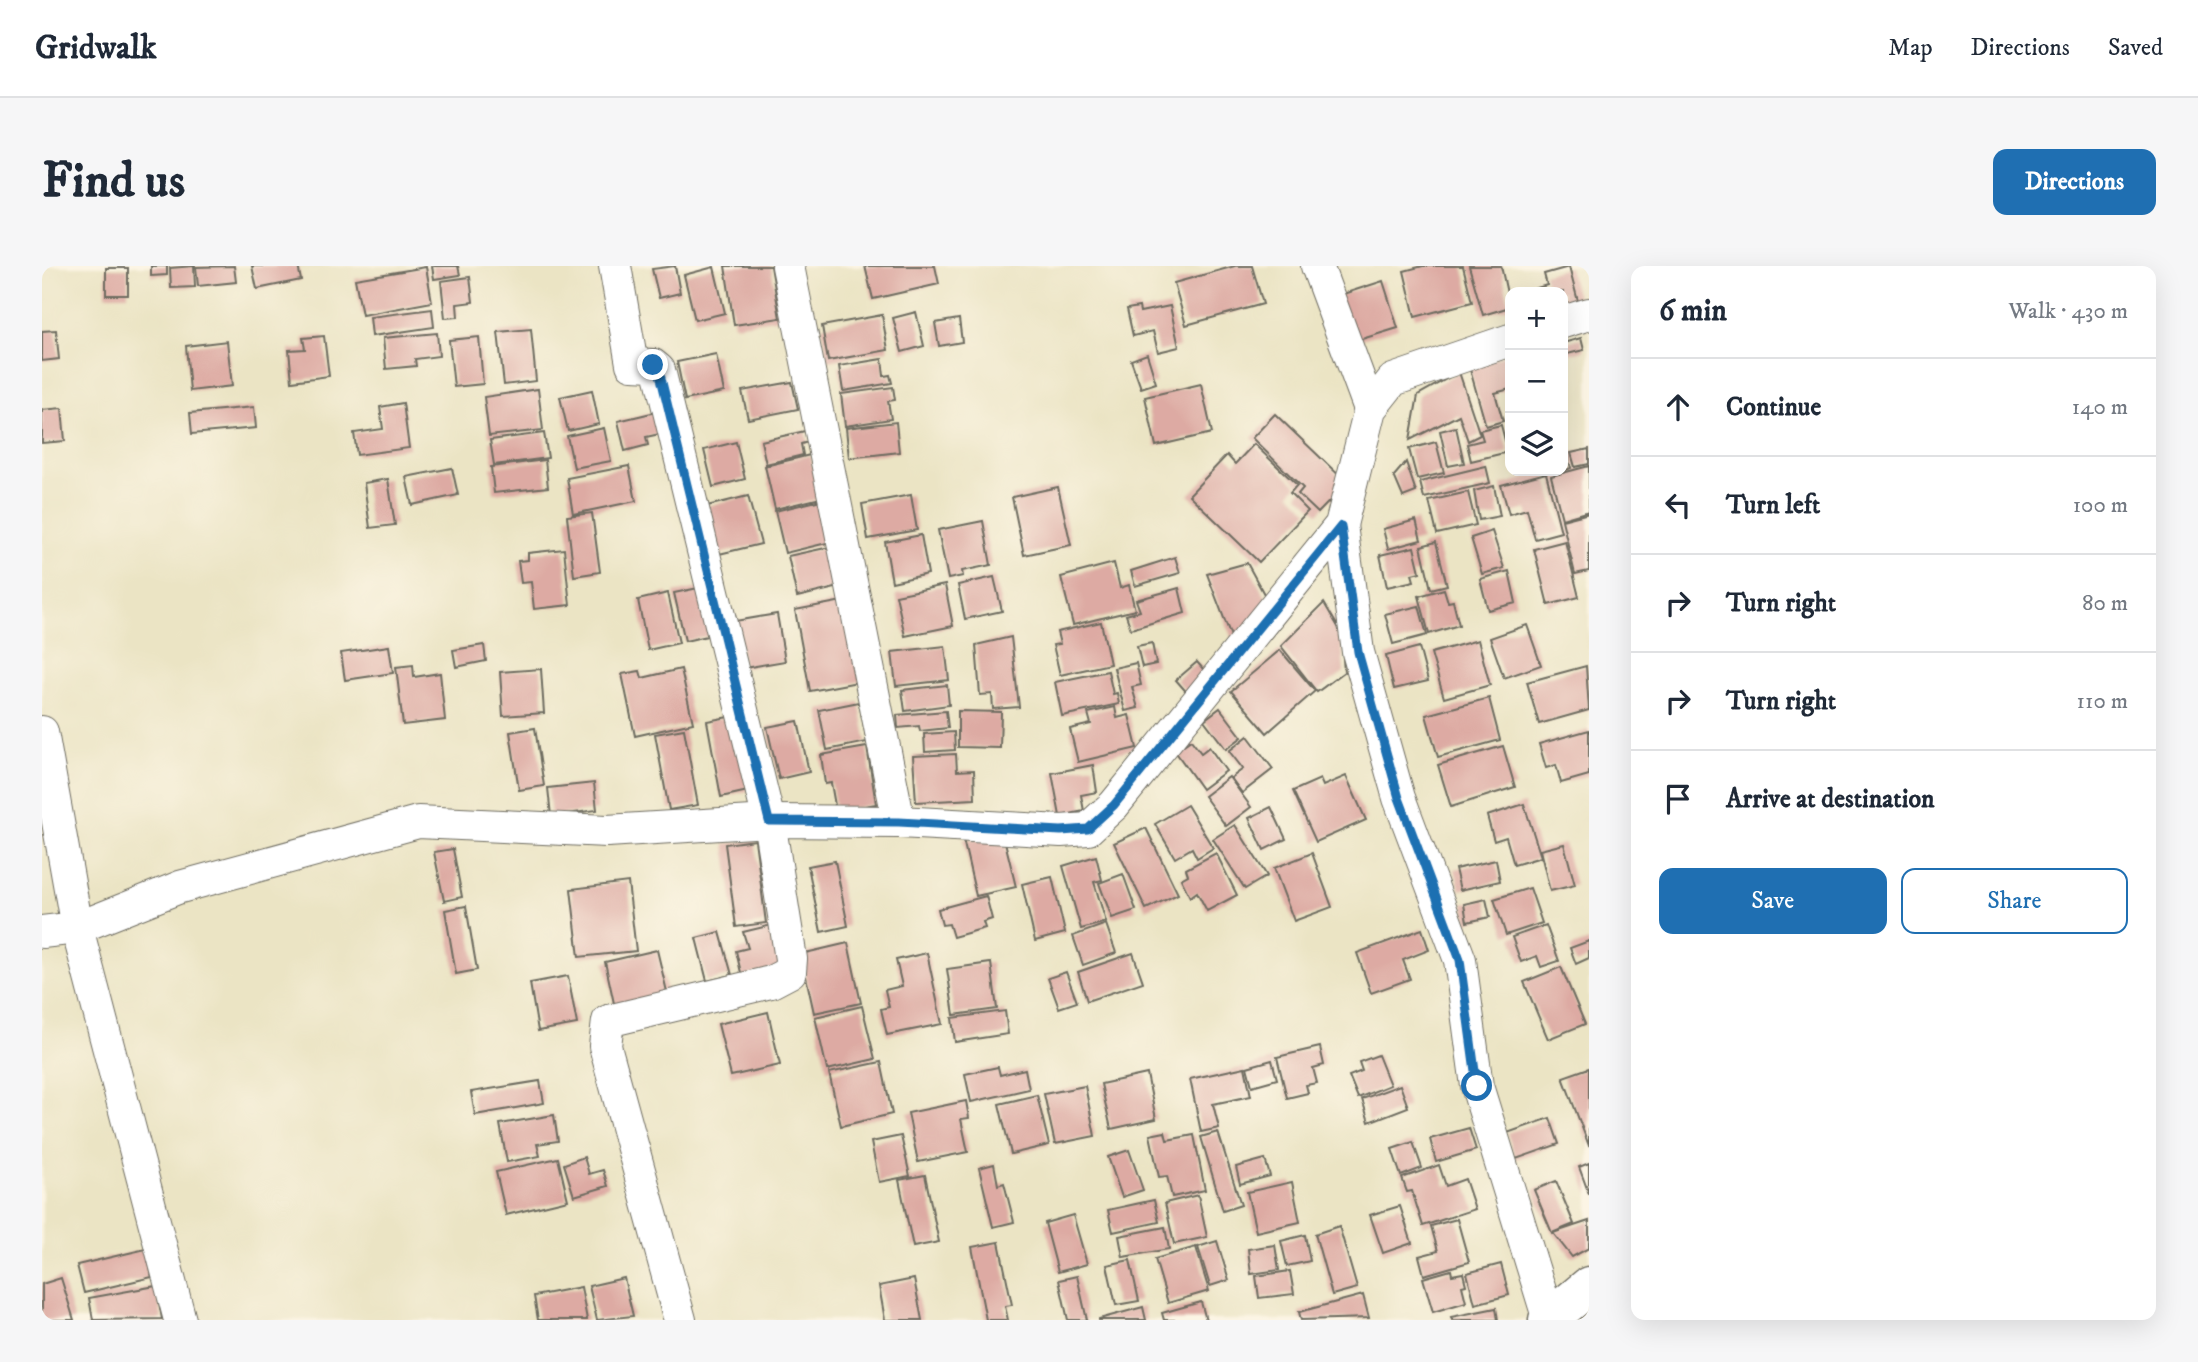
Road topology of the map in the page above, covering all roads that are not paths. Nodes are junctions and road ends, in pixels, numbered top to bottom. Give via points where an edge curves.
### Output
1 (615, 266) edge
2 (788, 266) edge
3 (1317, 266) edge
4 (1589, 314) edge
5 (1568, 320) edge
6 (1505, 342) edge
7 (1370, 409) junction
8 (1341, 526) junction
9 (42, 732) edge
10 (769, 821) junction
11 (899, 822) junction
12 (77, 928) junction
13 (42, 932) edge
14 (1589, 1286) edge
15 (180, 1320) edge
16 (680, 1320) edge
17 (1549, 1320) edge

1 - 10 street via 632,364 653,365 659,370
2 - 11 street
3 - 7 street
4 - 5 street
6 - 7 street via 1393,380
7 - 8 street
8 - 11 street via 1114,805 1088,829
8 - 17 street via 1358,652 1399,798 1460,960 1477,1086
9 - 12 street
10 - 11 street
10 - 12 street via 607,831 418,822 180,887
10 - 16 street via 790,972 771,982 616,1017 608,1021 605,1030 605,1046
12 - 13 street
12 - 15 street
14 - 17 main road

